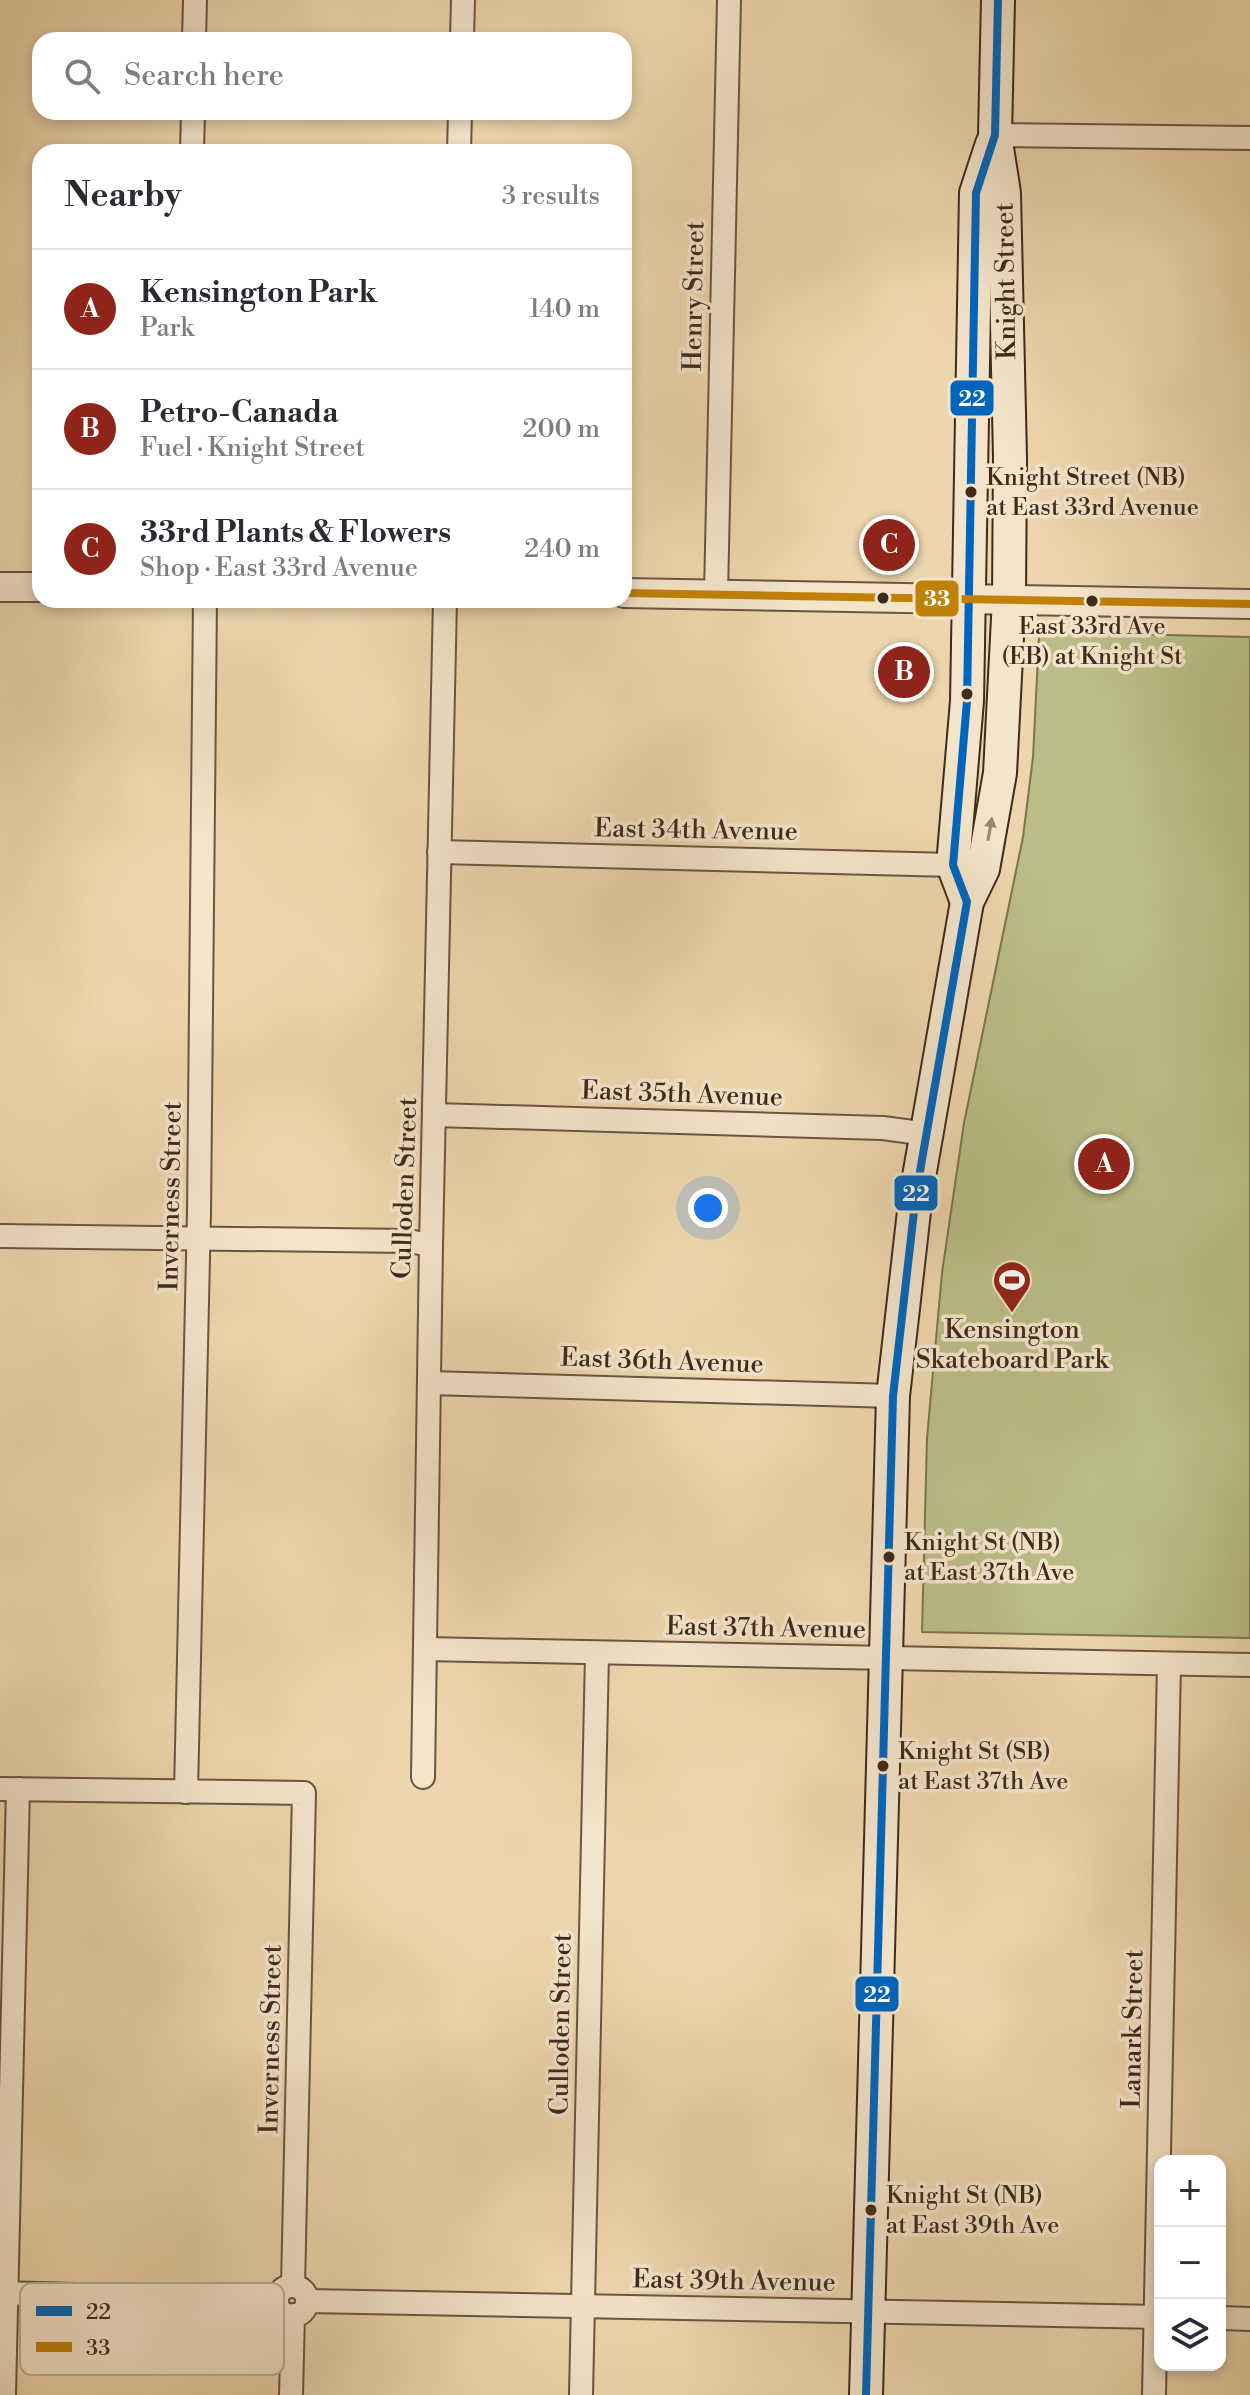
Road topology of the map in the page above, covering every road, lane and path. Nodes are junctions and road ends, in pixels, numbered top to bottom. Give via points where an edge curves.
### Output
1 (195, 0) edge
2 (463, 0) edge
3 (729, 0) edge
4 (998, 0) edge
5 (194, 32) edge
6 (462, 32) edge
7 (193, 120) edge
8 (460, 120) edge
9 (995, 135) junction
10 (1250, 138) edge
11 (192, 144) edge
12 (459, 144) edge
13 (0, 587) edge
14 (32, 587) edge
15 (632, 593) edge
16 (716, 594) junction
17 (969, 598) junction
18 (1009, 599) junction
19 (1250, 604) edge
20 (205, 608) edge
21 (445, 608) edge
22 (439, 852) junction
23 (953, 865) junction
24 (967, 902) junction
25 (435, 1115) junction
26 (927, 1134) junction
27 (0, 1236) edge
28 (198, 1238) junction
29 (431, 1245) junction
30 (429, 1383) junction
31 (893, 1396) junction
32 (425, 1649) junction
33 (597, 1654) junction
34 (886, 1658) junction
35 (1169, 1664) junction
36 (1250, 1665) edge
37 (423, 1777) dead end
38 (9, 1789) edge
39 (186, 1792) junction
40 (3, 2293) edge
41 (1158, 2299) edge
42 (284, 2301) edge
43 (292, 2301) junction
44 (582, 2306) junction
45 (868, 2311) junction
46 (1154, 2317) edge
47 (1226, 2318) edge
48 (1250, 2319) edge
49 (1155, 2371) edge
50 (4, 2395) edge
51 (291, 2395) edge
52 (581, 2395) edge
53 (866, 2395) edge
54 (1154, 2395) edge

1 - 5 street
2 - 6 street
3 - 16 street, Henry Street
4 - 9 main road, Knight Street
7 - 11 street
8 - 12 street
9 - 10 street
9 - 17 main road, Knight Street via 976,193
9 - 18 main road, Knight Street via 1004,193
13 - 14 street
15 - 16 street
16 - 17 street
17 - 18 street
17 - 23 main road, Knight Street via 967,701
18 - 19 street
24 -> 18 main road, Knight Street via 983,869 1000,773
20 - 28 street, Inverness Street
21 - 22 street, Culloden Street
22 - 23 street, East 34th Avenue
22 - 25 street, Culloden Street
23 - 24 main road, Knight Street
24 - 26 main road, Knight Street
25 - 26 street, East 35th Avenue via 883,1128
25 - 29 street, Culloden Street
26 - 31 main road, Knight Street
27 - 28 street
28 - 29 street
28 - 39 street, Inverness Street
29 - 30 street, Culloden Street
30 - 31 street, East 36th Avenue
30 - 32 street, Culloden Street
31 - 34 main road, Knight Street
32 - 33 street, East 37th Avenue
32 - 37 street, Culloden Street
33 - 34 street, East 37th Avenue
33 - 44 street, Culloden Street
34 - 35 street, East 37th Avenue
34 - 45 main road, Knight Street
35 - 36 street, East 37th Avenue
35 - 41 street, Lanark Street
38 - 39 street
38 - 40 street
39 - 43 street, Inverness Street via 304,1793
40 - 50 street
42 - 43 street, East 39th Avenue
43 - 44 street, East 39th Avenue
43 - 51 street, Inverness Street
44 - 45 street, East 39th Avenue
44 - 52 street, Culloden Street
45 - 46 street, East 39th Avenue
45 - 53 main road, Knight Street
47 - 48 street
49 - 54 street, Lanark Street

